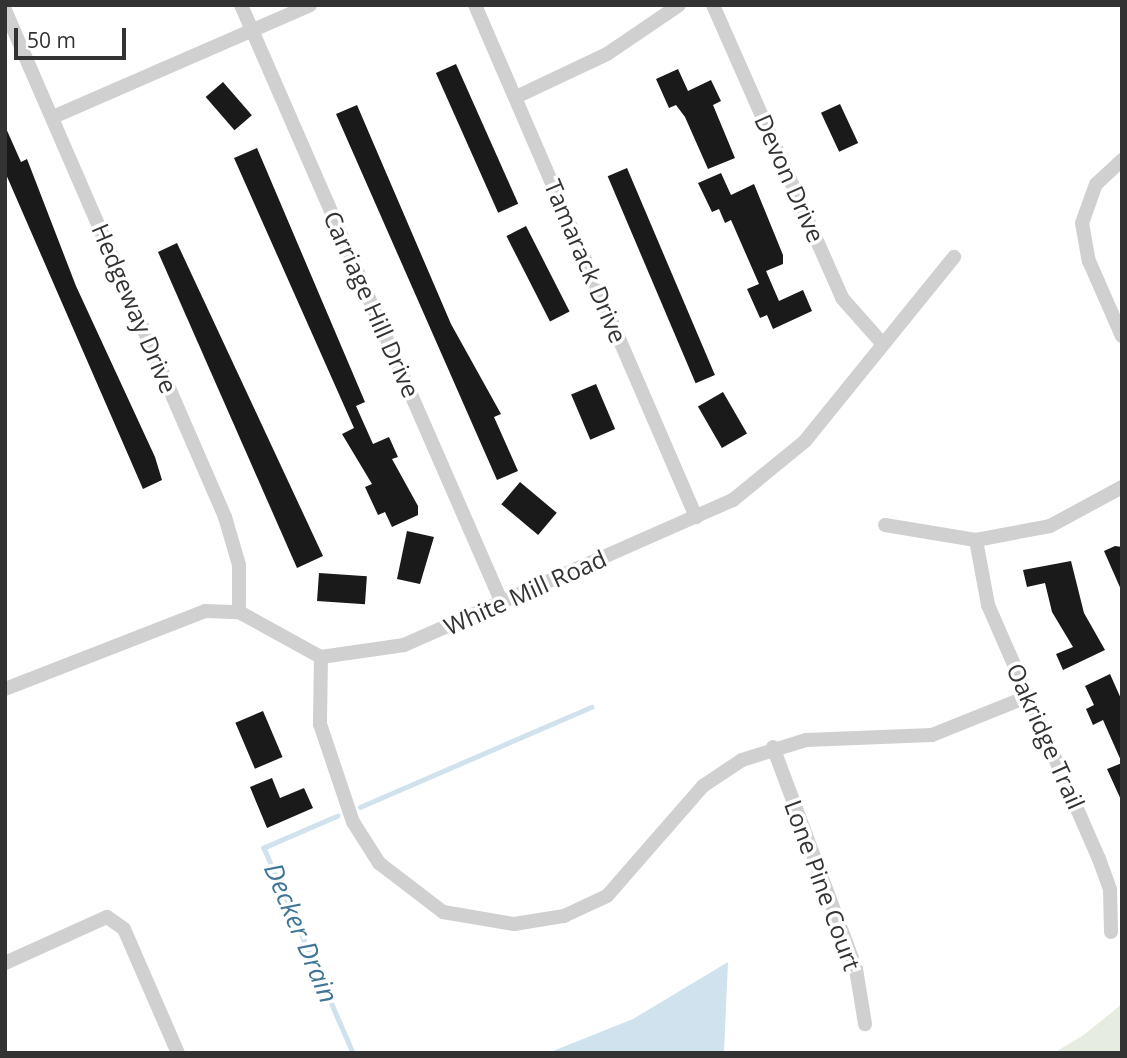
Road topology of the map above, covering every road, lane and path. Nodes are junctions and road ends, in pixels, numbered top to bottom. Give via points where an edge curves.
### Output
1 (242, 5) edge
2 (310, 5) edge
3 (475, 5) edge
4 (679, 5) edge
5 (713, 5) edge
6 (5, 10) edge
7 (253, 31) junction
8 (516, 97) junction
9 (53, 117) junction
10 (1122, 160) edge
11 (954, 257) dead end
12 (1122, 337) edge
13 (880, 341) junction
14 (1122, 487) edge
15 (696, 517) junction
16 (885, 524) dead end
17 (976, 540) junction
18 (502, 603) junction
19 (239, 612) junction
20 (321, 657) junction
21 (5, 689) edge
22 (1029, 696) junction
23 (773, 747) junction
24 (1111, 932) dead end
25 (5, 963) edge
26 (864, 1024) dead end
27 (178, 1053) edge

1 - 7 street, Carriage Hill Drive
2 - 7 street
3 - 8 street, Tamarack Drive
4 - 8 street via 607,54
5 - 13 street, Devon Drive via 842,298
6 - 9 street, Hedgeway Drive
7 - 9 street
7 - 18 street, Carriage Hill Drive
8 - 15 street, Tamarack Drive
9 - 19 street, Hedgeway Drive via 231,531
10 - 12 street via 1096,184 1082,223 1089,261
11 - 13 street, White Mill Road
13 - 15 street, White Mill Road via 790,457 733,500
14 - 17 street via 1050,526
15 - 18 street, White Mill Road
16 - 17 street
17 - 22 street, Oakridge Trail via 982,587
18 - 20 street, White Mill Road via 404,645
19 - 20 street
19 - 21 street via 189,615
20 - 23 street via 320,724 363,839 394,879 423,901 492,923 539,922 607,896 712,778
22 - 23 street via 920,737
22 - 24 street, Oakridge Trail via 1110,890
23 - 26 street, Lone Pine Court via 856,969
25 - 27 street via 107,916 124,929

